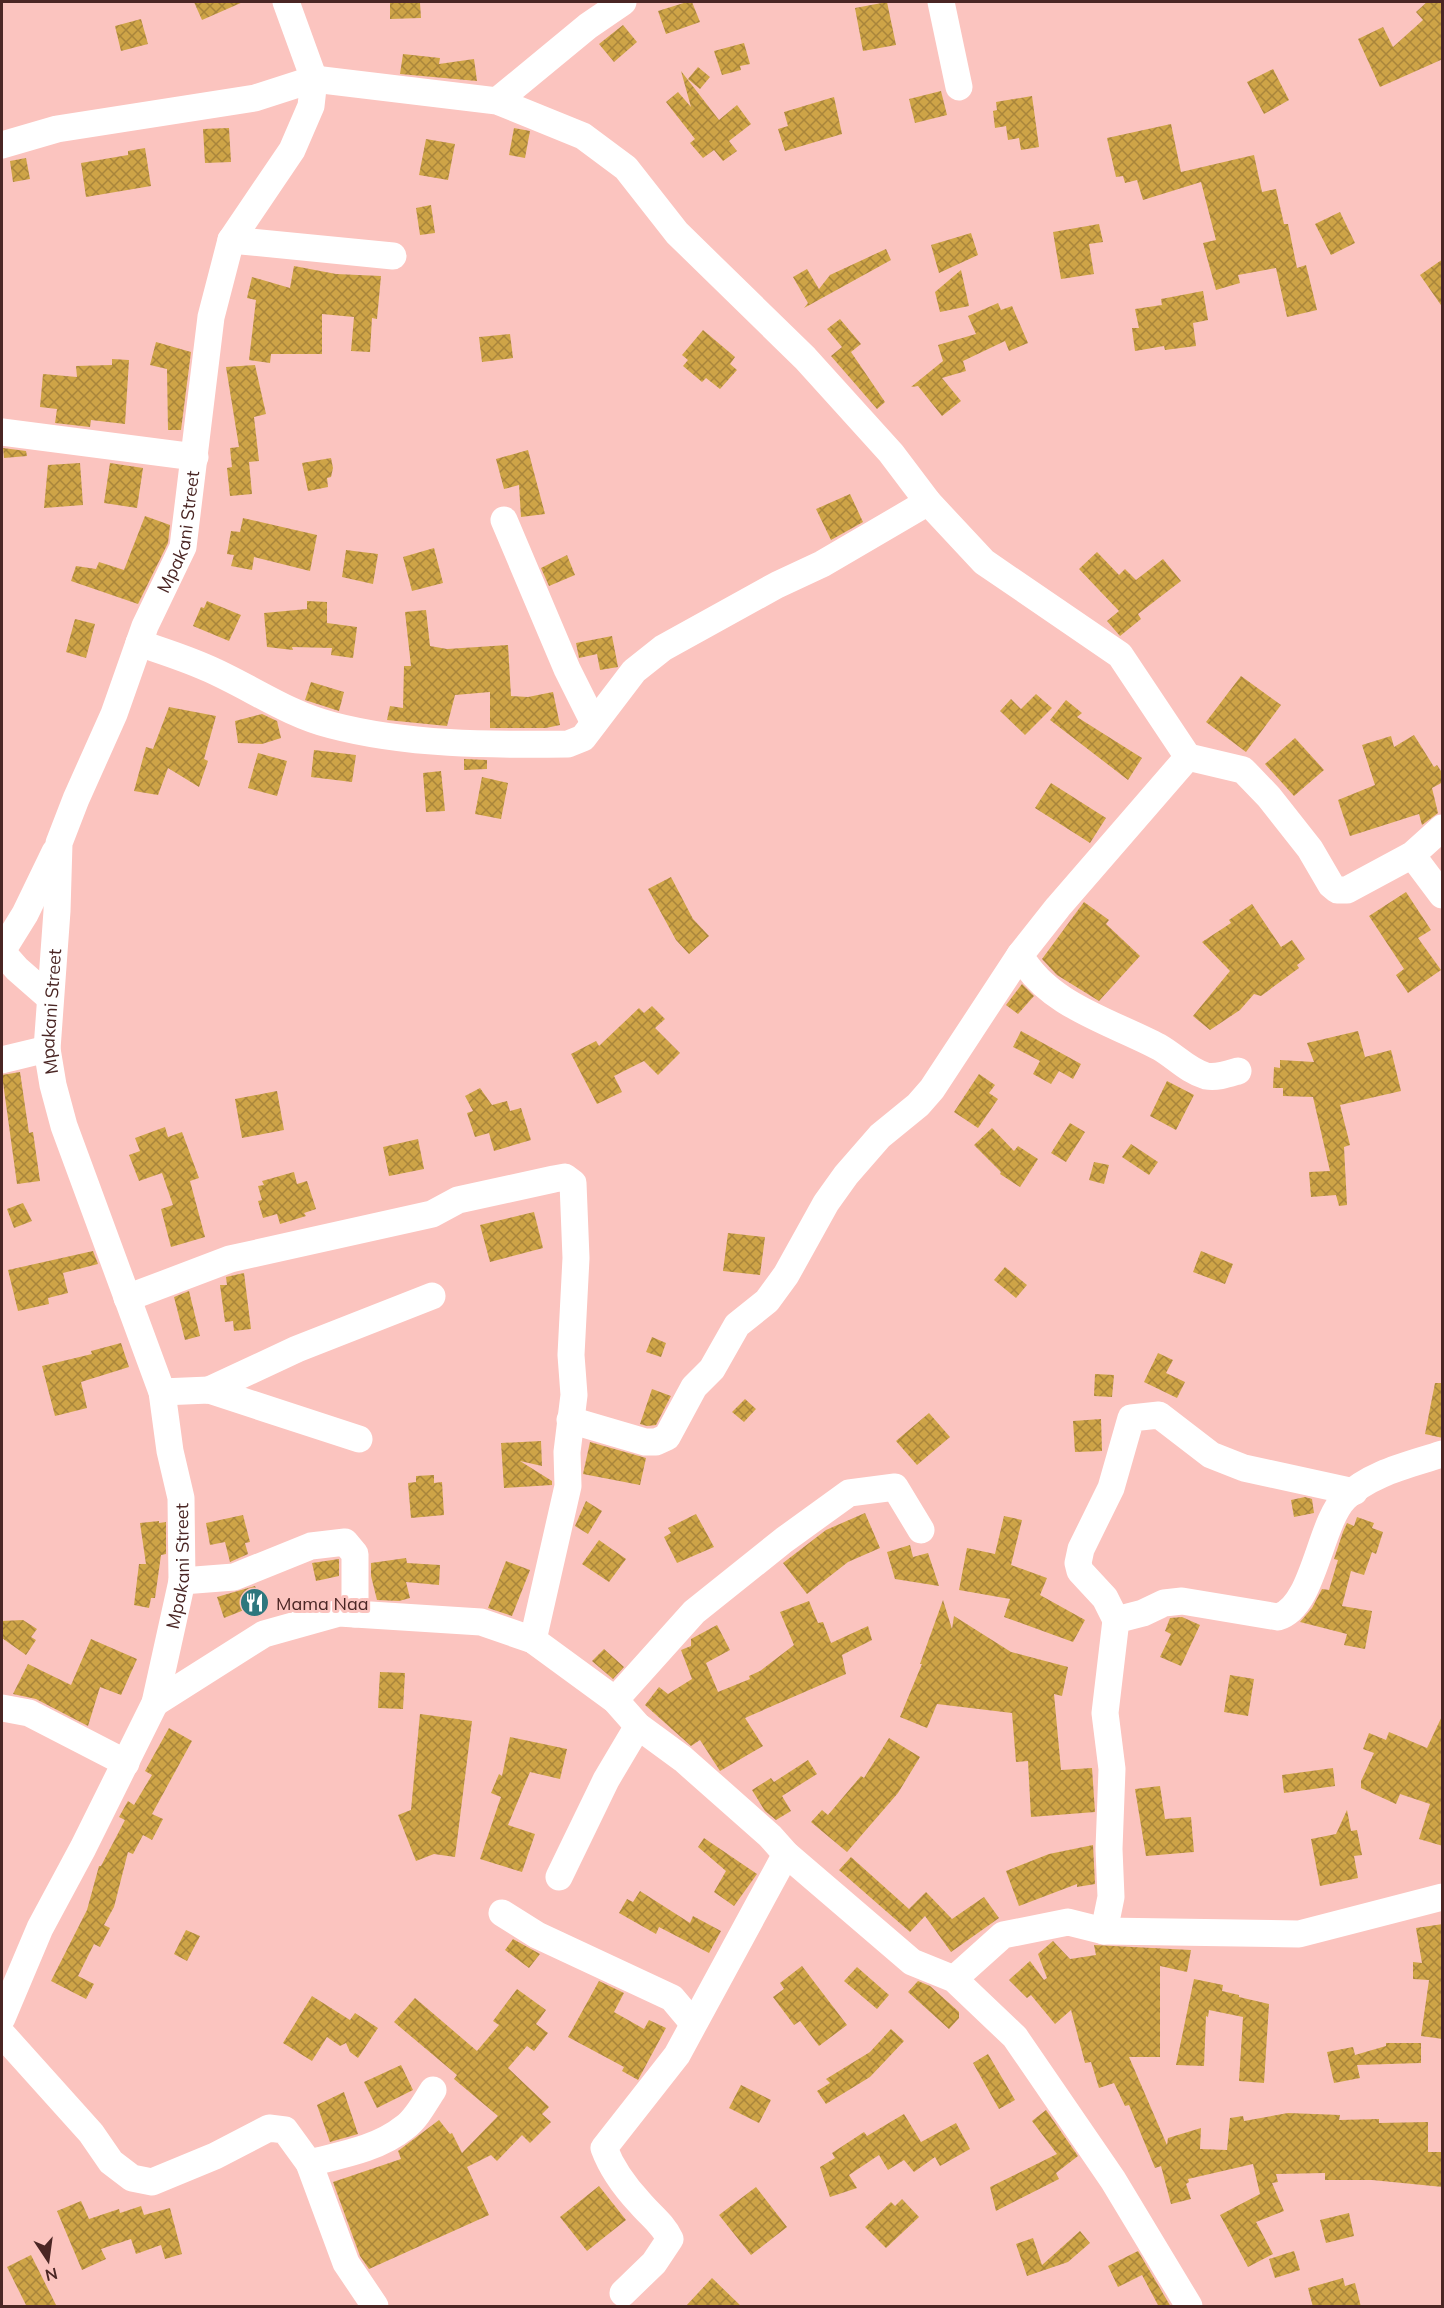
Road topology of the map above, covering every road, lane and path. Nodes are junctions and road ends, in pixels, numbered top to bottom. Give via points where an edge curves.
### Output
1 (286, 2) edge
2 (623, 2) edge
3 (941, 2) edge
4 (314, 79) junction
5 (959, 87) dead end
6 (497, 101) junction
7 (2, 145) edge
8 (231, 240) junction
9 (393, 256) dead end
10 (2, 432) edge
11 (195, 457) junction
12 (928, 502) junction
13 (504, 520) dead end
14 (139, 643) junction
15 (594, 723) junction
16 (1188, 757) junction
17 (1443, 828) edge
18 (59, 843) junction
19 (1412, 855) junction
20 (1443, 895) edge
21 (2, 951) edge
22 (1020, 956) junction
23 (49, 997) junction
24 (47, 1049) junction
25 (2, 1060) edge
26 (1238, 1071) dead end
27 (432, 1296) dead end
28 (127, 1298) junction
29 (209, 1390) junction
30 (162, 1392) junction
31 (570, 1420) junction
32 (359, 1439) dead end
33 (1442, 1454) edge
34 (1354, 1492) junction
35 (921, 1530) dead end
36 (182, 1581) junction
37 (355, 1614) junction
38 (1116, 1620) junction
39 (533, 1640) junction
40 (615, 1700) junction
41 (155, 1703) junction
42 (2, 1708) edge
43 (638, 1726) junction
44 (126, 1763) junction
45 (786, 1854) junction
46 (559, 1877) dead end
47 (1443, 1897) edge
48 (502, 1913) dead end
49 (1104, 1931) junction
50 (954, 1979) junction
51 (2, 2018) edge
52 (693, 2023) junction
53 (2, 2034) edge
54 (433, 2090) dead end
55 (309, 2163) junction
56 (623, 2293) dead end
57 (375, 2307) edge
58 (1189, 2307) edge

1 - 4 street, Mpakani Street
2 - 6 street
3 - 5 street
4 - 6 street
4 - 7 street via 255,98 57,129
4 - 8 street, Mpakani Street via 310,106 292,150
6 - 12 street via 583,136 626,168 677,233 805,358 891,453
8 - 9 street
8 - 11 street, Mpakani Street via 212,317
10 - 11 street
11 - 14 street, Mpakani Street via 183,548
12 - 15 street via 822,564 663,648 634,671
12 - 16 street via 984,562 1120,656
13 - 15 street
14 - 15 street via 207,668 293,711 331,725 409,739 567,744 583,738
14 - 18 street, Mpakani Street via 114,714
16 - 19 street via 1243,770 1310,849 1337,890 1347,890
16 - 22 street
17 - 19 street
18 - 21 street via 25,914
18 - 23 street, Mpakani Street
19 - 20 street
21 - 23 street
22 - 26 street via 1026,968 1070,1004 1162,1048 1192,1070 1207,1076
22 - 31 street via 932,1089 880,1136 839,1185 786,1275 767,1301 737,1325 712,1369 694,1387 667,1437 645,1442
23 - 24 street, Mpakani Street
24 - 25 street
24 - 28 street, Mpakani Street via 64,1126
27 - 29 street via 297,1349
28 - 30 street, Mpakani Street
28 - 31 street via 230,1259 432,1214 458,1200 565,1177 573,1183 575,1193 571,1355 574,1395
29 - 30 street
29 - 32 street
30 - 36 street, Mpakani Street via 181,1498
31 - 39 street via 568,1485
33 - 34 street via 1376,1477
34 - 38 street via 1334,1514 1298,1602 1285,1615 1182,1601 1164,1603
34 - 38 street via 1244,1468 1211,1455 1159,1415 1131,1418 1111,1488 1078,1563 1080,1571 1105,1598
35 - 40 street via 895,1487 849,1493 694,1612
36 - 37 street via 234,1576 311,1546 345,1542 355,1554
36 - 41 street, Mpakani Street
37 - 39 street via 481,1622
37 - 41 street via 339,1612 264,1635
38 - 49 street via 1105,1713 1112,1769 1111,1897
39 - 40 street
40 - 43 street
41 - 44 street, Mpakani Street
42 - 44 street via 29,1713
43 - 45 street via 683,1759
43 - 46 street via 606,1780
44 - 51 street, Mpakani Street via 40,1928
45 - 50 street via 912,1962
45 - 52 street
47 - 49 street via 1299,1934
48 - 52 street via 537,1935 672,1998
49 - 50 street via 1068,1922 1003,1935
50 - 58 street via 1016,2037 1113,2180
52 - 56 street via 677,2055 604,2148 609,2163 639,2203 666,2229 670,2239 654,2263
53 - 55 street via 91,2133 111,2162 132,2178 152,2182 170,2176 269,2128 285,2130
54 - 55 street via 413,2119 389,2138 357,2152
55 - 57 street via 346,2263

